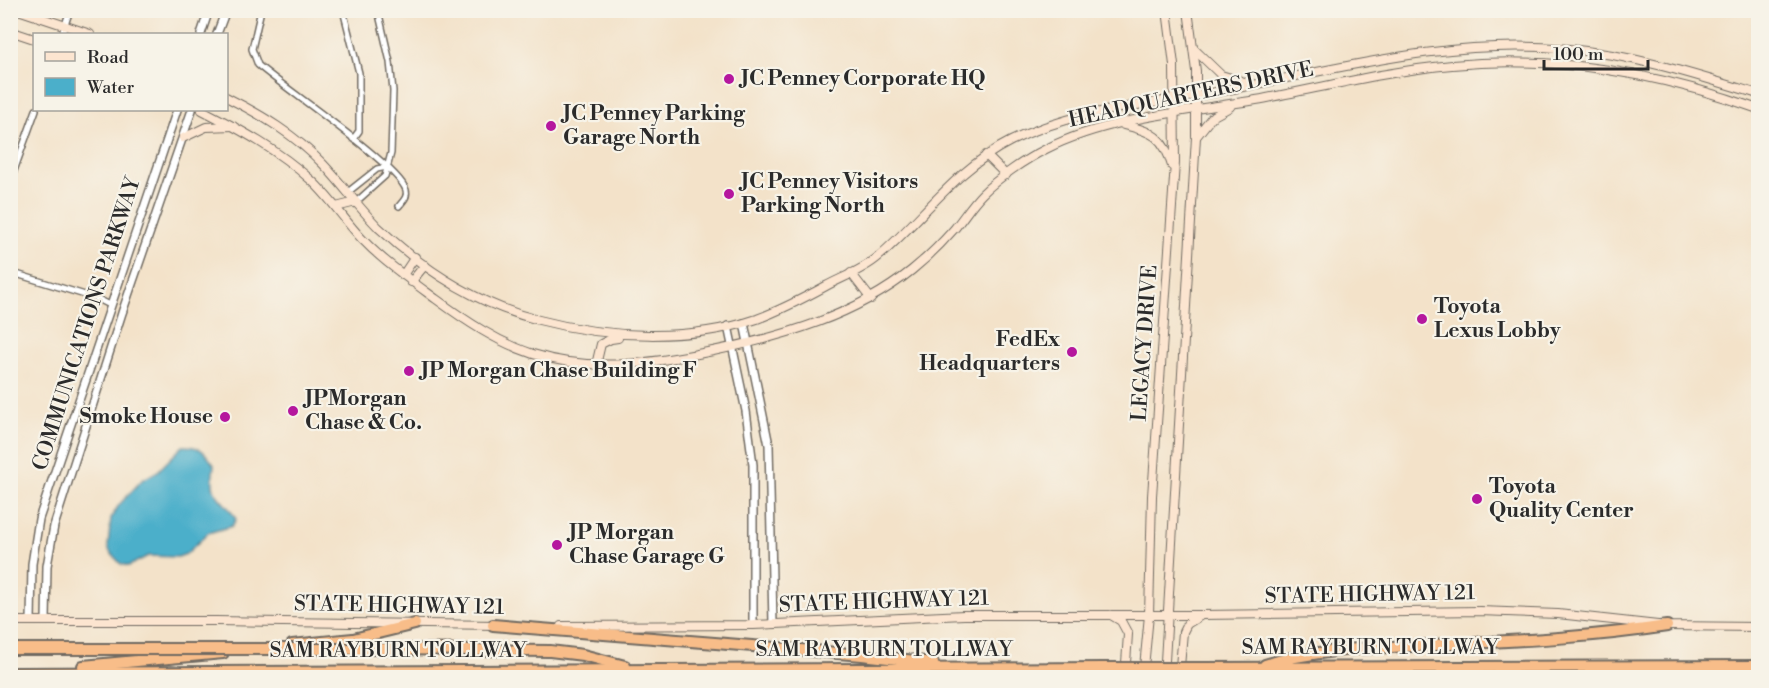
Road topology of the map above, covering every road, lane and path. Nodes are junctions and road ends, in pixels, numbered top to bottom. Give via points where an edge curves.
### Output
1 (18, 10) edge
2 (70, 10) edge
3 (209, 10) edge
4 (226, 10) edge
5 (261, 10) edge
6 (343, 10) edge
7 (378, 10) edge
8 (1167, 10) edge
9 (1188, 10) edge
10 (63, 30) edge
11 (10, 31) edge
12 (83, 33) edge
13 (201, 33) edge
14 (217, 33) edge
15 (33, 39) edge
16 (1194, 50) junction
17 (1255, 85) junction
18 (1758, 94) edge
19 (228, 96) edge
20 (1196, 96) junction
21 (1175, 99) junction
22 (1242, 102) junction
23 (1758, 109) edge
24 (1196, 110) junction
25 (36, 111) edge
26 (177, 111) edge
27 (192, 111) edge
28 (204, 111) edge
29 (1175, 113) junction
30 (1119, 124) junction
31 (234, 126) junction
32 (1196, 137) junction
33 (183, 138) junction
34 (353, 139) junction
35 (986, 156) junction
36 (387, 167) junction
37 (1174, 174) junction
38 (1006, 176) junction
39 (10, 182) edge
40 (348, 192) junction
41 (356, 202) junction
42 (399, 206) dead end
43 (336, 207) junction
44 (415, 257) junction
45 (425, 265) junction
46 (10, 273) edge
47 (851, 273) junction
48 (403, 275) junction
49 (411, 282) junction
50 (871, 298) junction
51 (110, 305) junction
52 (744, 323) junction
53 (728, 326) junction
54 (655, 334) junction
55 (748, 343) junction
56 (733, 347) junction
57 (596, 364) junction
58 (52, 481) junction
59 (66, 487) junction
60 (1110, 614) junction
61 (1149, 615) junction
62 (1168, 615) junction
63 (1202, 615) junction
64 (10, 621) edge
65 (31, 621) junction
66 (46, 621) junction
67 (415, 624) junction
68 (773, 624) junction
69 (494, 625) junction
70 (753, 625) junction
71 (1667, 626) junction
72 (1758, 627) edge
73 (10, 649) edge
74 (1758, 666) edge
75 (1255, 668) junction
76 (975, 669) junction
77 (640, 670) junction
78 (12, 672) edge
79 (1125, 678) edge
80 (1143, 678) edge
81 (1164, 678) edge
82 (1179, 678) edge

1 - 10 main road
2 - 10 street
3 - 13 street
4 - 14 street
5 - 34 street via 253,36 254,57 264,71
6 - 34 street via 359,73 359,131
7 - 36 street via 393,91 393,135
8 - 21 main road, LEGACY DRIVE
9 - 16 main road, LEGACY DRIVE
10 - 12 main road
11 - 15 main road
16 - 17 main road via 1221,75
16 - 20 main road, LEGACY DRIVE
17 - 18 main road, HEADQUARTERS DRIVE via 1418,52 1519,46 1624,57
17 - 20 main road, HEADQUARTERS DRIVE
19 - 40 main road, HEADQUARTERS DRIVE via 286,130
20 - 21 main road, HEADQUARTERS DRIVE
20 - 24 main road, LEGACY DRIVE
21 - 29 main road, LEGACY DRIVE
21 - 35 main road, HEADQUARTERS DRIVE via 1063,120
22 - 23 main road, HEADQUARTERS DRIVE via 1436,67 1522,62 1633,74
22 - 24 main road, HEADQUARTERS DRIVE
22 - 32 main road via 1212,117
24 - 29 main road, HEADQUARTERS DRIVE
24 - 32 main road, LEGACY DRIVE
25 - 39 street
26 - 51 street, COMMUNICATIONS PARKWAY
27 - 33 street, COMMUNICATIONS PARKWAY
28 - 31 main road, HEADQUARTERS DRIVE
29 - 30 main road, HEADQUARTERS DRIVE
29 - 37 main road, LEGACY DRIVE
30 - 37 main road via 1155,136 1168,152
30 - 38 main road, HEADQUARTERS DRIVE via 1064,140 1035,154
31 - 33 main road via 206,127
31 - 43 main road, HEADQUARTERS DRIVE via 294,165
32 - 62 main road, LEGACY DRIVE
33 - 59 street, COMMUNICATIONS PARKWAY
34 - 36 street
35 - 38 main road
35 - 47 main road, HEADQUARTERS DRIVE via 958,177 879,256
36 - 40 street via 377,169
36 - 41 street via 385,176
36 - 42 street via 407,192
37 - 61 main road, LEGACY DRIVE via 1152,496
38 - 50 main road, HEADQUARTERS DRIVE via 986,190 927,257
40 - 41 main road, HEADQUARTERS DRIVE
40 - 43 main road
41 - 43 main road
41 - 44 main road, HEADQUARTERS DRIVE
43 - 48 main road, HEADQUARTERS DRIVE via 368,245
44 - 45 main road, HEADQUARTERS DRIVE
44 - 48 main road
45 - 49 main road
45 - 54 main road, HEADQUARTERS DRIVE via 456,286 537,320 609,334
46 - 51 street
47 - 50 main road
47 - 52 main road, HEADQUARTERS DRIVE
48 - 49 main road, HEADQUARTERS DRIVE
49 - 57 main road, HEADQUARTERS DRIVE via 458,316 507,343 534,354
50 - 55 main road, HEADQUARTERS DRIVE via 804,328
51 - 58 street, COMMUNICATIONS PARKWAY
52 - 53 main road, HEADQUARTERS DRIVE
52 - 55 street
53 - 54 main road, HEADQUARTERS DRIVE
53 - 56 street
54 - 57 main road via 611,339 601,344
55 - 56 main road, HEADQUARTERS DRIVE
55 - 68 street via 769,444
56 - 57 main road, HEADQUARTERS DRIVE via 645,363
56 - 70 street via 753,465
58 - 59 street
58 - 65 street, COMMUNICATIONS PARKWAY via 34,541
59 - 66 street, COMMUNICATIONS PARKWAY via 50,545
60 - 61 main road, STATE HIGHWAY 121
60 - 68 main road, STATE HIGHWAY 121 via 964,615
60 - 79 main road via 1121,621 1128,634
61 - 62 main road, STATE HIGHWAY 121
61 - 80 main road, LEGACY DRIVE
62 - 63 main road, STATE HIGHWAY 121
62 - 81 main road, LEGACY DRIVE
63 - 71 main road, STATE HIGHWAY 121 via 1480,611 1558,614
63 - 82 main road via 1187,624 1183,632
64 - 65 main road, STATE HIGHWAY 121
65 - 66 main road, STATE HIGHWAY 121
66 - 67 main road, STATE HIGHWAY 121
67 - 69 main road, STATE HIGHWAY 121
67 - 78 highway via 353,639
68 - 70 main road, STATE HIGHWAY 121
69 - 70 main road, STATE HIGHWAY 121
69 - 76 highway via 862,655
71 - 72 main road, STATE HIGHWAY 121
71 - 75 highway via 1615,634 1370,648 1288,657
73 - 77 highway, bridge via 550,651
74 - 75 highway, SAM RAYBURN TOLLWAY
75 - 76 highway, SAM RAYBURN TOLLWAY, bridge
76 - 77 highway, SAM RAYBURN TOLLWAY
77 - 78 highway, SAM RAYBURN TOLLWAY

